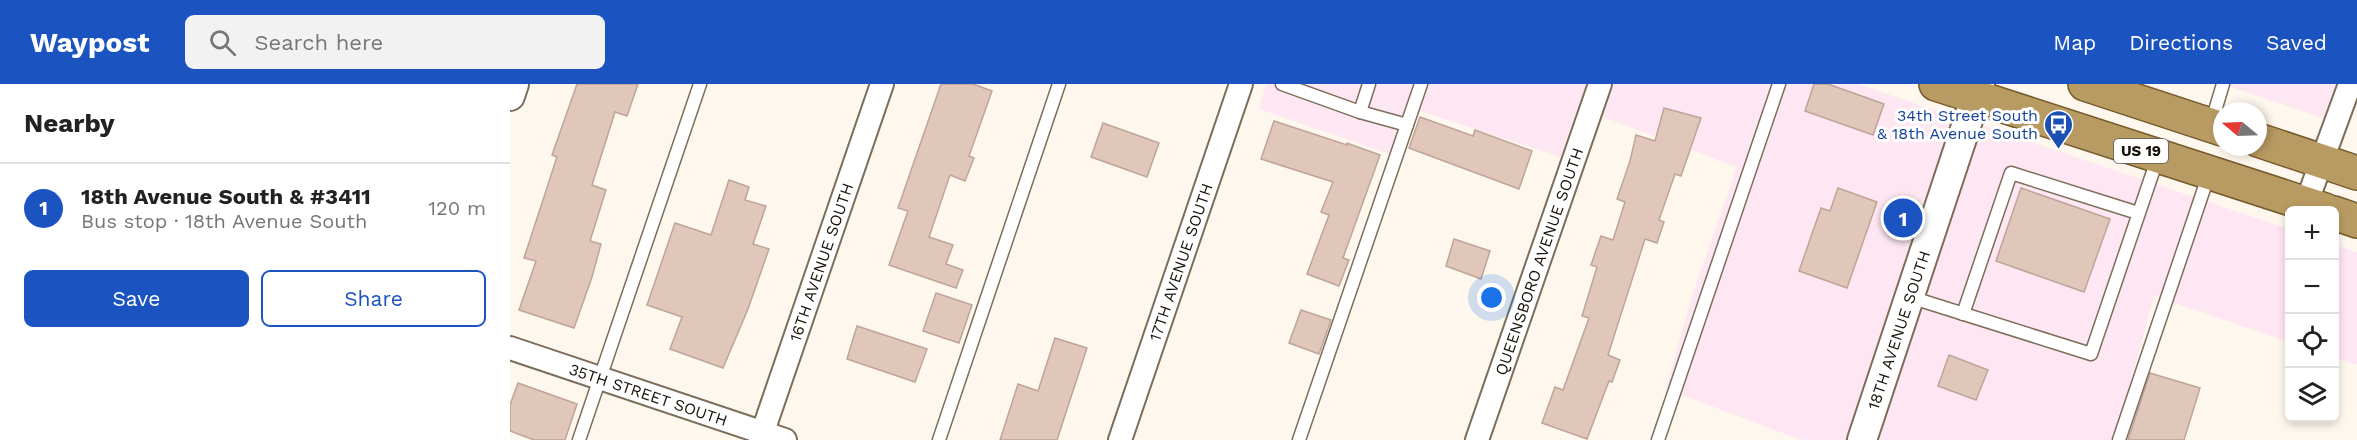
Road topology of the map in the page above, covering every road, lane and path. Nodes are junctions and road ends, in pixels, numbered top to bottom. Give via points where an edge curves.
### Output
1 (514, 84) edge
2 (700, 84) edge
3 (882, 84) edge
4 (1059, 84) edge
5 (1241, 84) edge
6 (1369, 84) edge
7 (1421, 84) edge
8 (1600, 84) edge
9 (1779, 84) edge
10 (1936, 84) edge
11 (2223, 84) edge
12 (2350, 84) edge
13 (1290, 85) edge
14 (2091, 85) edge
15 (1978, 91) edge
16 (510, 96) edge
17 (2220, 102) edge
18 (1360, 112) junction
19 (1407, 125) junction
20 (2213, 126) edge
21 (2267, 143) edge
22 (2158, 156) junction
23 (2322, 161) junction
24 (2210, 173) junction
25 (2357, 173) edge
26 (2313, 206) edge
27 (2322, 206) edge
28 (2138, 213) junction
29 (2339, 215) edge
30 (2357, 221) edge
31 (1910, 297) junction
32 (1963, 314) junction
33 (510, 348) edge
34 (600, 378) junction
35 (761, 436) edge
36 (579, 440) edge
37 (785, 440) edge
38 (939, 440) edge
39 (1120, 440) edge
40 (1299, 440) edge
41 (1477, 440) edge
42 (1658, 440) edge
43 (1862, 440) edge
44 (2119, 440) edge

1 - 16 street
2 - 34 lane
3 - 35 street, 16TH AVENUE SOUTH
4 - 38 lane
5 - 39 street, 17TH AVENUE SOUTH
6 - 18 lane
7 - 19 lane
8 - 41 street, QUEENSBORO AVENUE SOUTH
9 - 42 lane
10 - 15 highway, US 19
11 - 17 lane
12 - 23 street
13 - 18 lane
14 - 20 highway
15 - 22 highway, US 19
15 - 31 street, 18TH AVENUE SOUTH
18 - 19 lane
19 - 40 lane
21 - 23 highway
22 - 24 highway, US 19
22 - 28 lane
23 - 25 highway
23 - 27 street
24 - 26 highway, US 19
24 - 44 lane
28 - 32 lane via 2012,173
28 - 32 lane via 2091,354
29 - 30 highway, US 19
31 - 32 lane
31 - 43 street, 18TH AVENUE SOUTH
33 - 34 street, 35TH STREET SOUTH
34 - 35 street, 35TH STREET SOUTH
34 - 36 lane
35 - 37 street, 35TH STREET SOUTH

